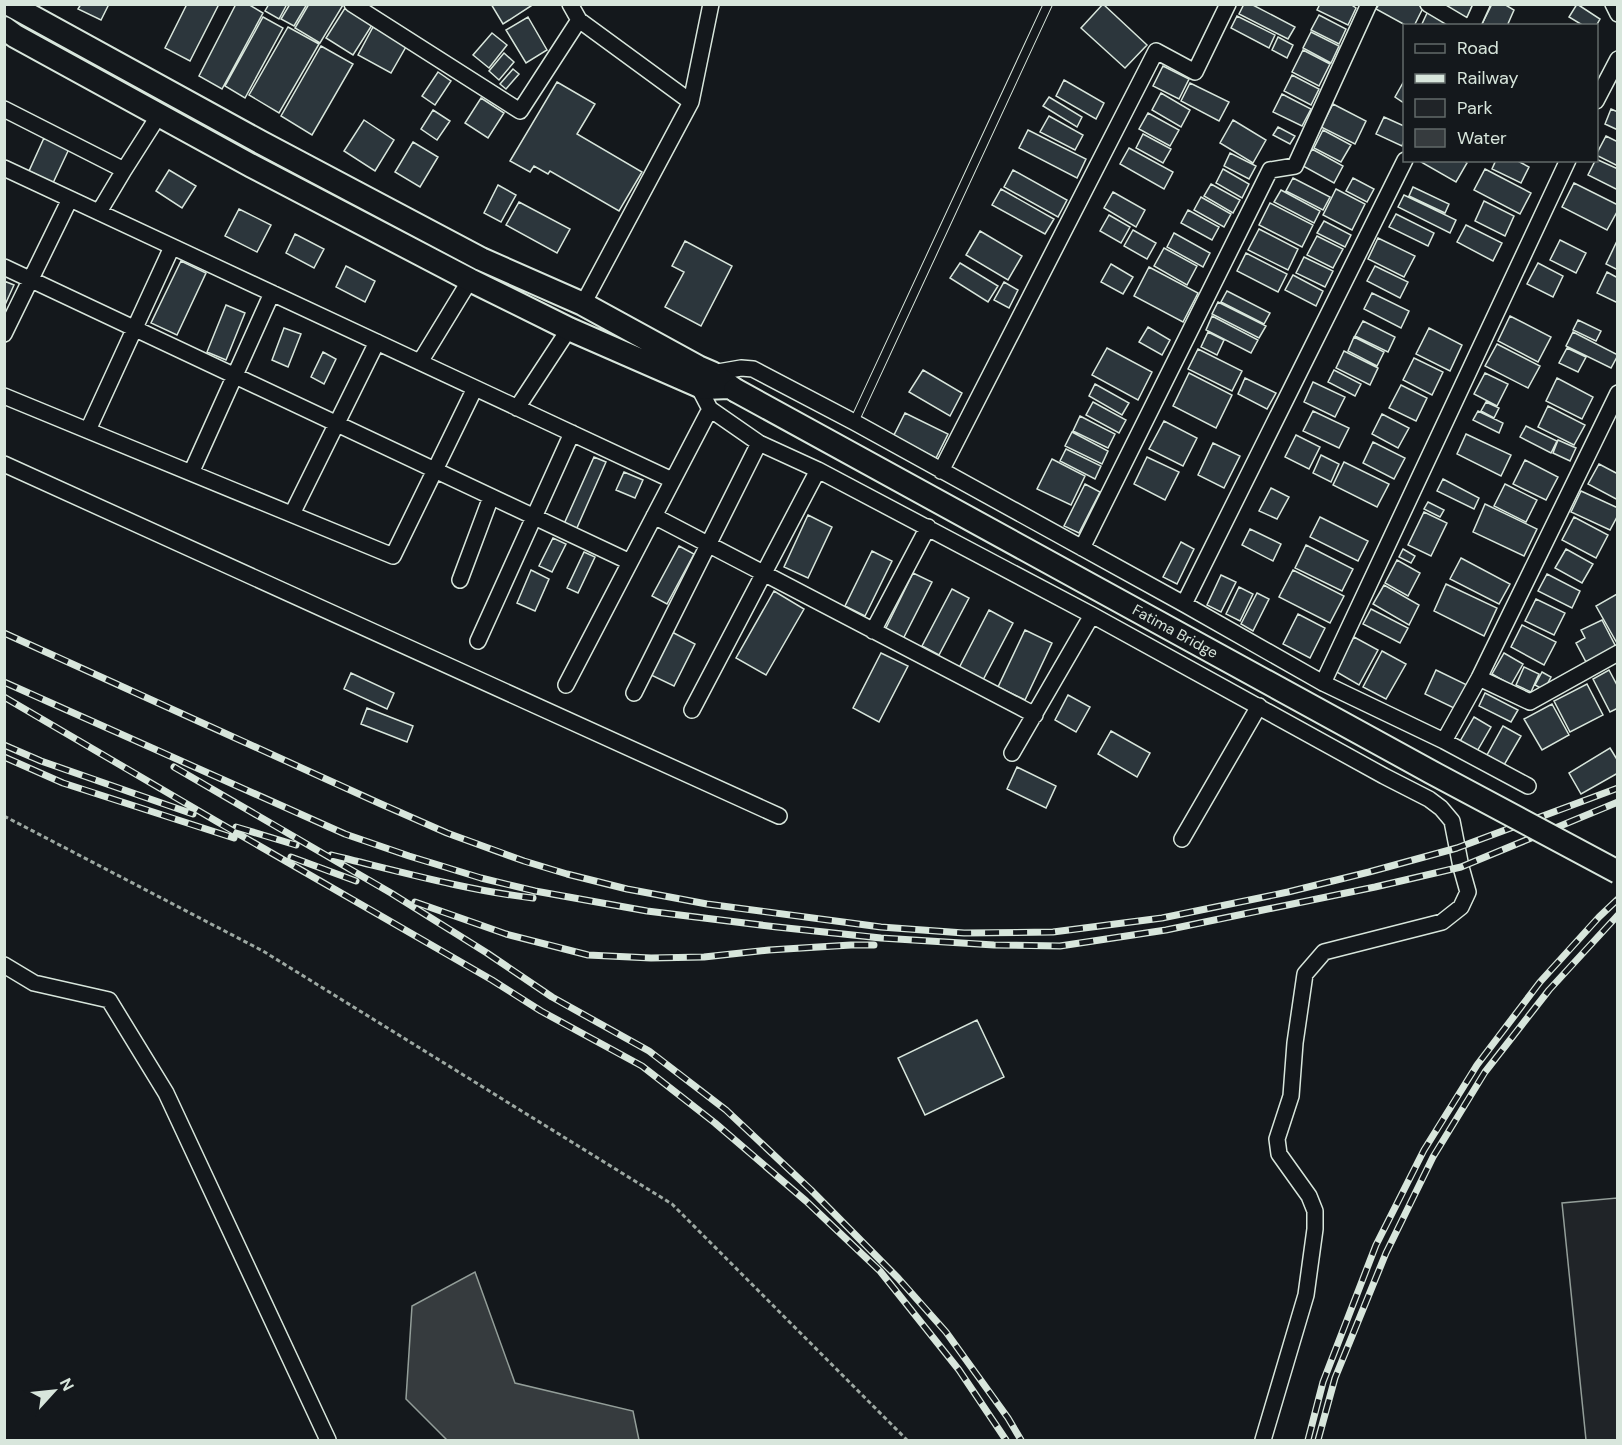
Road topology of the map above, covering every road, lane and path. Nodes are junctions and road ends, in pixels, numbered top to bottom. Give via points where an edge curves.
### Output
1 (352, 4) edge
2 (570, 4) edge
3 (711, 4) edge
4 (1048, 4) edge
5 (1228, 4) edge
6 (1369, 4) edge
7 (1428, 4) edge
8 (1482, 4) edge
9 (1613, 4) edge
10 (23, 8) edge
11 (1617, 14) edge
12 (579, 20) junction
13 (1463, 24) edge
14 (1473, 24) edge
15 (10, 32) edge
16 (1617, 59) edge
17 (1598, 94) edge
18 (691, 102) junction
19 (4, 109) edge
20 (159, 115) junction
21 (1404, 162) edge
22 (1568, 162) edge
23 (4, 168) edge
24 (124, 170) junction
25 (70, 199) junction
26 (99, 212) junction
27 (172, 247) junction
28 (4, 267) edge
29 (31, 279) junction
30 (470, 280) junction
31 (272, 293) junction
32 (583, 304) junction
33 (135, 328) junction
34 (569, 329) junction
35 (4, 334) edge
36 (377, 342) junction
37 (420, 362) junction
38 (235, 376) junction
39 (705, 379) junction
40 (475, 388) junction
41 (1617, 393) edge
42 (4, 396) edge
43 (517, 408) junction
44 (710, 409) junction
45 (854, 422) junction
46 (337, 424) junction
47 (88, 430) junction
48 (572, 433) junction
49 (759, 443) junction
50 (4, 464) edge
51 (434, 470) junction
52 (819, 470) junction
53 (941, 471) junction
54 (191, 473) junction
55 (672, 480) junction
56 (491, 497) junction
57 (292, 514) junction
58 (654, 516) junction
59 (534, 517) junction
60 (927, 528) junction
61 (708, 544) junction
62 (1082, 548) junction
63 (630, 562) junction
64 (764, 573) junction
65 (460, 580) dead end
66 (1184, 604) junction
67 (1092, 615) junction
68 (873, 631) junction
69 (478, 641) dead end
70 (1617, 653) edge
71 (1479, 678) junction
72 (1323, 683) junction
73 (566, 685) dead end
74 (634, 693) dead end
75 (1259, 706) junction
76 (692, 710) dead end
77 (1035, 715) junction
78 (1444, 741) junction
79 (1012, 753) dead end
80 (1528, 786) dead end
81 (4, 816) edge
82 (779, 816) dead end
83 (1182, 839) dead end
84 (1617, 872) edge
85 (4, 965) edge
86 (328, 1440) edge
87 (908, 1440) edge
88 (1263, 1440) edge

1 - 12 street via 520,111
2 - 12 street
3 - 18 street
4 - 45 lane
5 - 53 street via 1195,72 1156,51
6 - 62 street via 1295,166 1270,170
7 - 13 street
8 - 14 street
9 - 11 street
10 - 15 street
10 - 32 main road via 252,137 481,259
12 - 18 street
15 - 20 main road
16 - 17 street
18 - 32 street
19 - 24 street
20 - 24 street
20 - 30 main road
21 - 66 street
22 - 72 street
23 - 25 street
24 - 26 street
25 - 26 street
25 - 29 street
26 - 27 street
27 - 31 street
27 - 33 street
28 - 29 street
29 - 33 street
29 - 35 street
30 - 34 main road
30 - 37 street
31 - 36 street
31 - 38 street
32 - 39 main road via 698,367
33 - 38 street
33 - 47 street
34 - 39 main road
34 - 43 street
36 - 37 street
36 - 46 street
37 - 40 street
38 - 46 street
38 - 54 street
39 - 44 street
39 - 45 street via 741,368 753,369
39 - 84 main road, Fatima Bridge, bridge via 732,389
40 - 43 street
40 - 51 street
41 - 71 street
42 - 47 street
43 - 48 street
44 - 49 street
44 - 55 street
45 - 53 street
46 - 51 street
46 - 57 street
47 - 54 street
48 - 55 street
48 - 59 street
49 - 52 street
49 - 61 street
50 - 82 street
51 - 56 street
51 - 57 street via 393,556
52 - 60 street
52 - 64 street
53 - 62 street
54 - 57 street
55 - 58 street
56 - 59 street
56 - 65 street
58 - 61 street
58 - 63 street
59 - 63 street
59 - 69 street
60 - 67 street
60 - 68 street
61 - 64 street
61 - 74 street
62 - 66 street
63 - 73 street
64 - 68 street
64 - 76 street
66 - 72 street
67 - 75 street
67 - 77 street
68 - 77 street
70 - 71 street via 1530,702
71 - 78 street
72 - 78 street
75 - 83 street
75 - 88 street via 1441,808 1452,821 1468,892 1461,907 1442,922 1324,952 1305,974 1291,1096 1277,1139 1279,1154 1309,1196 1315,1211 1315,1229 1306,1295
77 - 79 street
78 - 80 street
81 - 87 path via 263,951 672,1204
85 - 86 street via 34,983 109,999 166,1093

